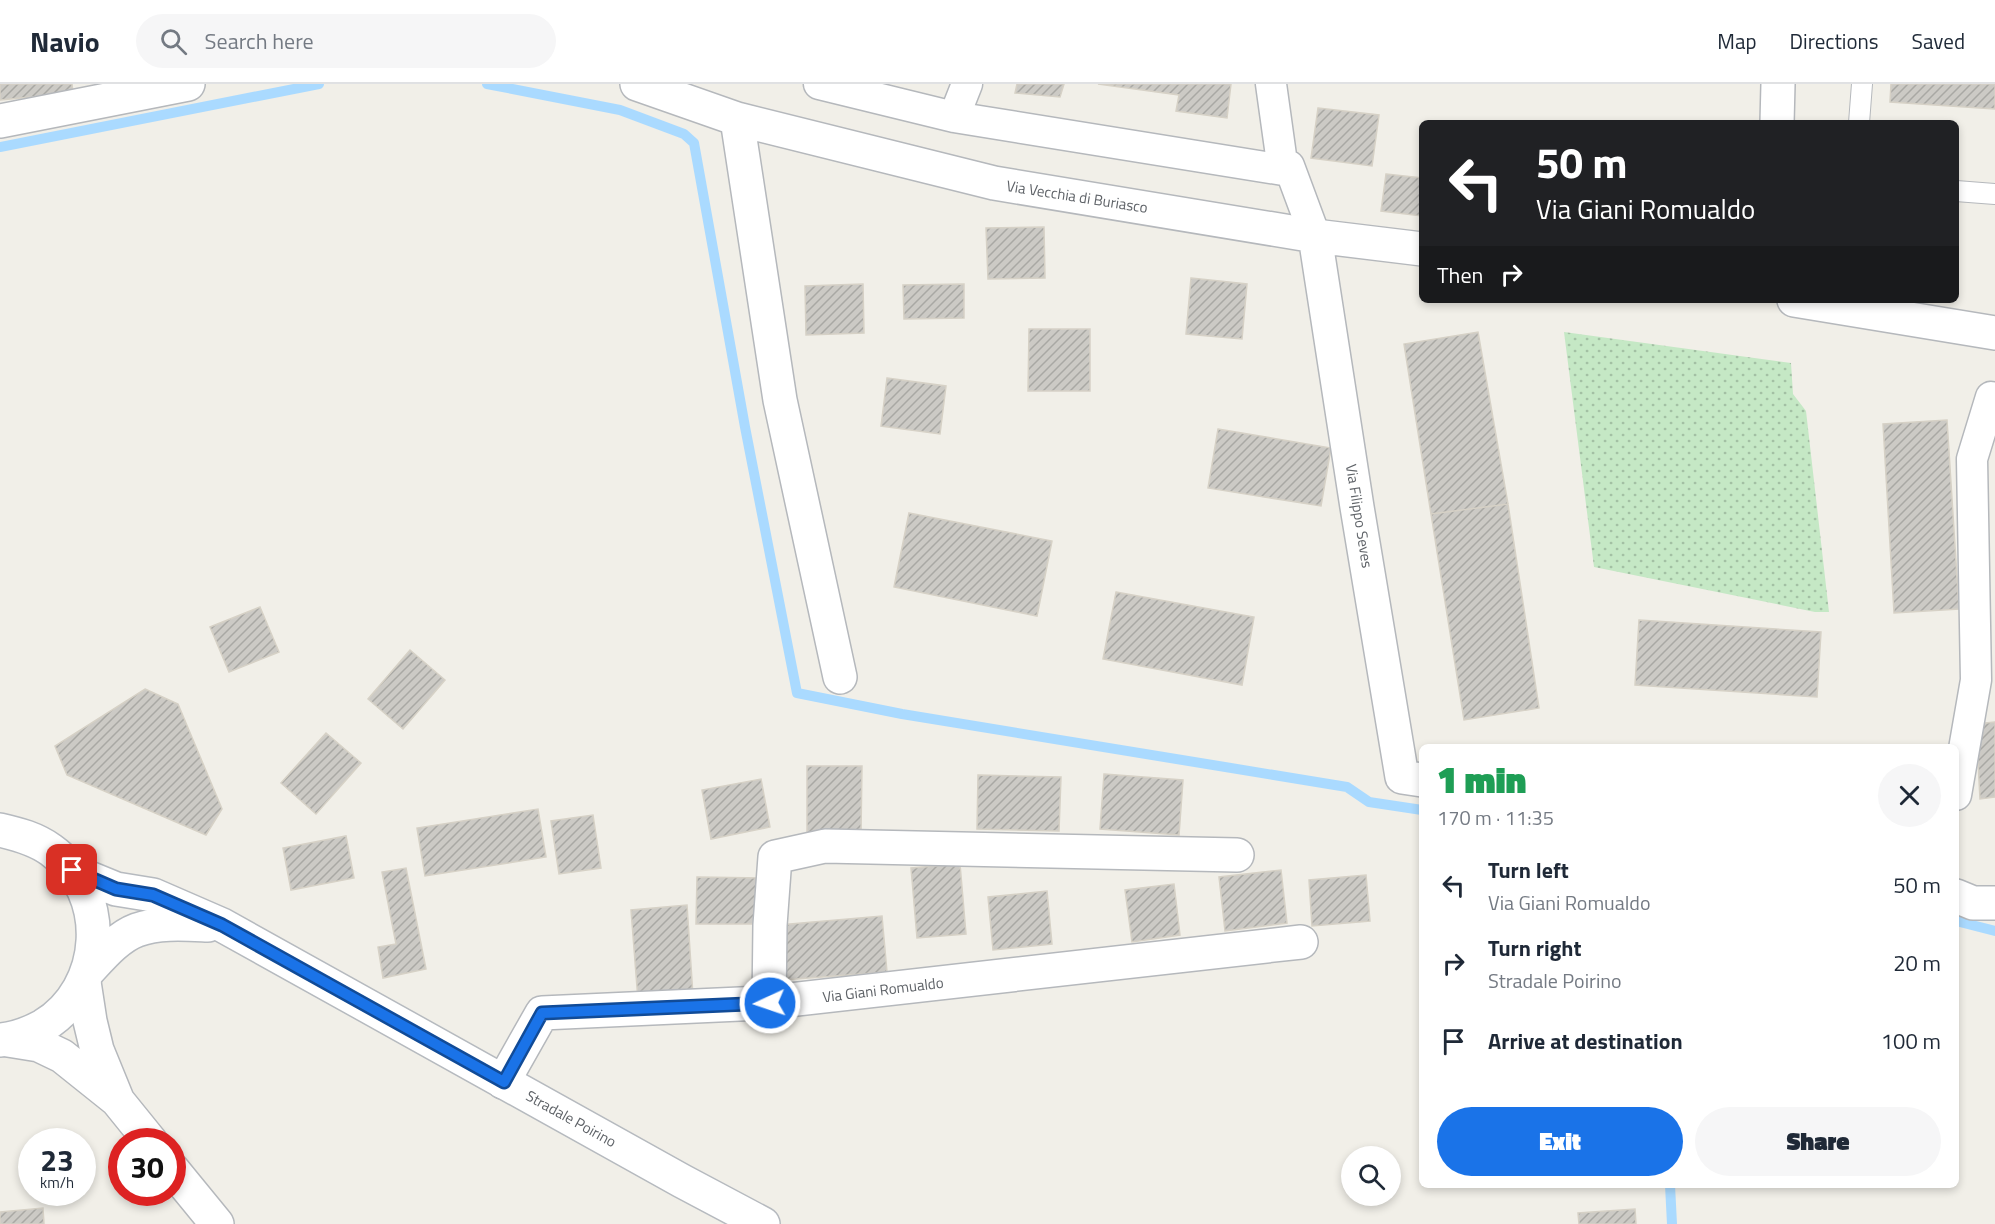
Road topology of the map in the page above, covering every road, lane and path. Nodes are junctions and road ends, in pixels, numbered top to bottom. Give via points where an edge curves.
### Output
1 (188, 84) edge
2 (637, 84) edge
3 (819, 84) edge
4 (967, 84) edge
5 (1271, 84) edge
6 (1778, 84) edge
7 (1862, 84) edge
8 (954, 117) junction
9 (737, 119) junction
10 (1777, 120) edge
11 (1859, 120) edge
12 (0, 121) edge
13 (1283, 170) junction
14 (1959, 191) edge
15 (1995, 194) edge
16 (1315, 236) junction
17 (1419, 249) edge
18 (1812, 303) edge
19 (1995, 333) edge
20 (1990, 397) dead end
21 (840, 677) dead end
22 (1986, 679) edge
23 (1419, 780) edge
24 (1959, 783) edge
25 (0, 830) edge
26 (1237, 855) dead end
27 (72, 870) junction
28 (1959, 897) edge
29 (1995, 903) edge
30 (222, 925) junction
31 (1300, 942) dead end
32 (87, 976) junction
33 (770, 1003) junction
34 (4, 1040) edge
35 (504, 1082) junction
36 (117, 1100) junction
37 (140, 1128) edge
38 (186, 1186) edge
39 (217, 1224) edge
40 (763, 1224) edge

1 - 12 street
2 - 9 street, Via Vecchia di Buriasco
3 - 8 street
4 - 8 street
5 - 13 street
6 - 10 street
7 - 11 lane
8 - 13 street
9 - 16 street, Via Vecchia di Buriasco via 994,183
9 - 21 street via 780,400
13 - 16 street via 1289,166
14 - 15 lane
16 - 17 street, Via Vecchia di Buriasco
16 - 23 street, Via Filippo Seves via 1402,777
18 - 19 street
20 - 22 street via 1972,459
22 - 24 street
25 - 27 street via 25,836 51,850
26 - 33 street via 825,846 775,857
27 - 30 street, Stradale Poirino via 116,889 153,895
27 - 32 street via 86,893 93,918 94,945
28 - 29 street via 1973,903
30 - 32 street, Stradale Poirino via 166,924 135,930 112,946
30 - 35 street, Stradale Poirino
31 - 33 street, Via Giani Romualdo
32 - 34 street, Stradale Poirino via 71,1002 53,1020 32,1032
32 - 36 street via 90,1021 97,1050
33 - 35 street, Via Giani Romualdo via 542,1013
34 - 36 street via 39,1045 62,1056
35 - 40 street, Stradale Poirino
36 - 37 street
38 - 39 street

